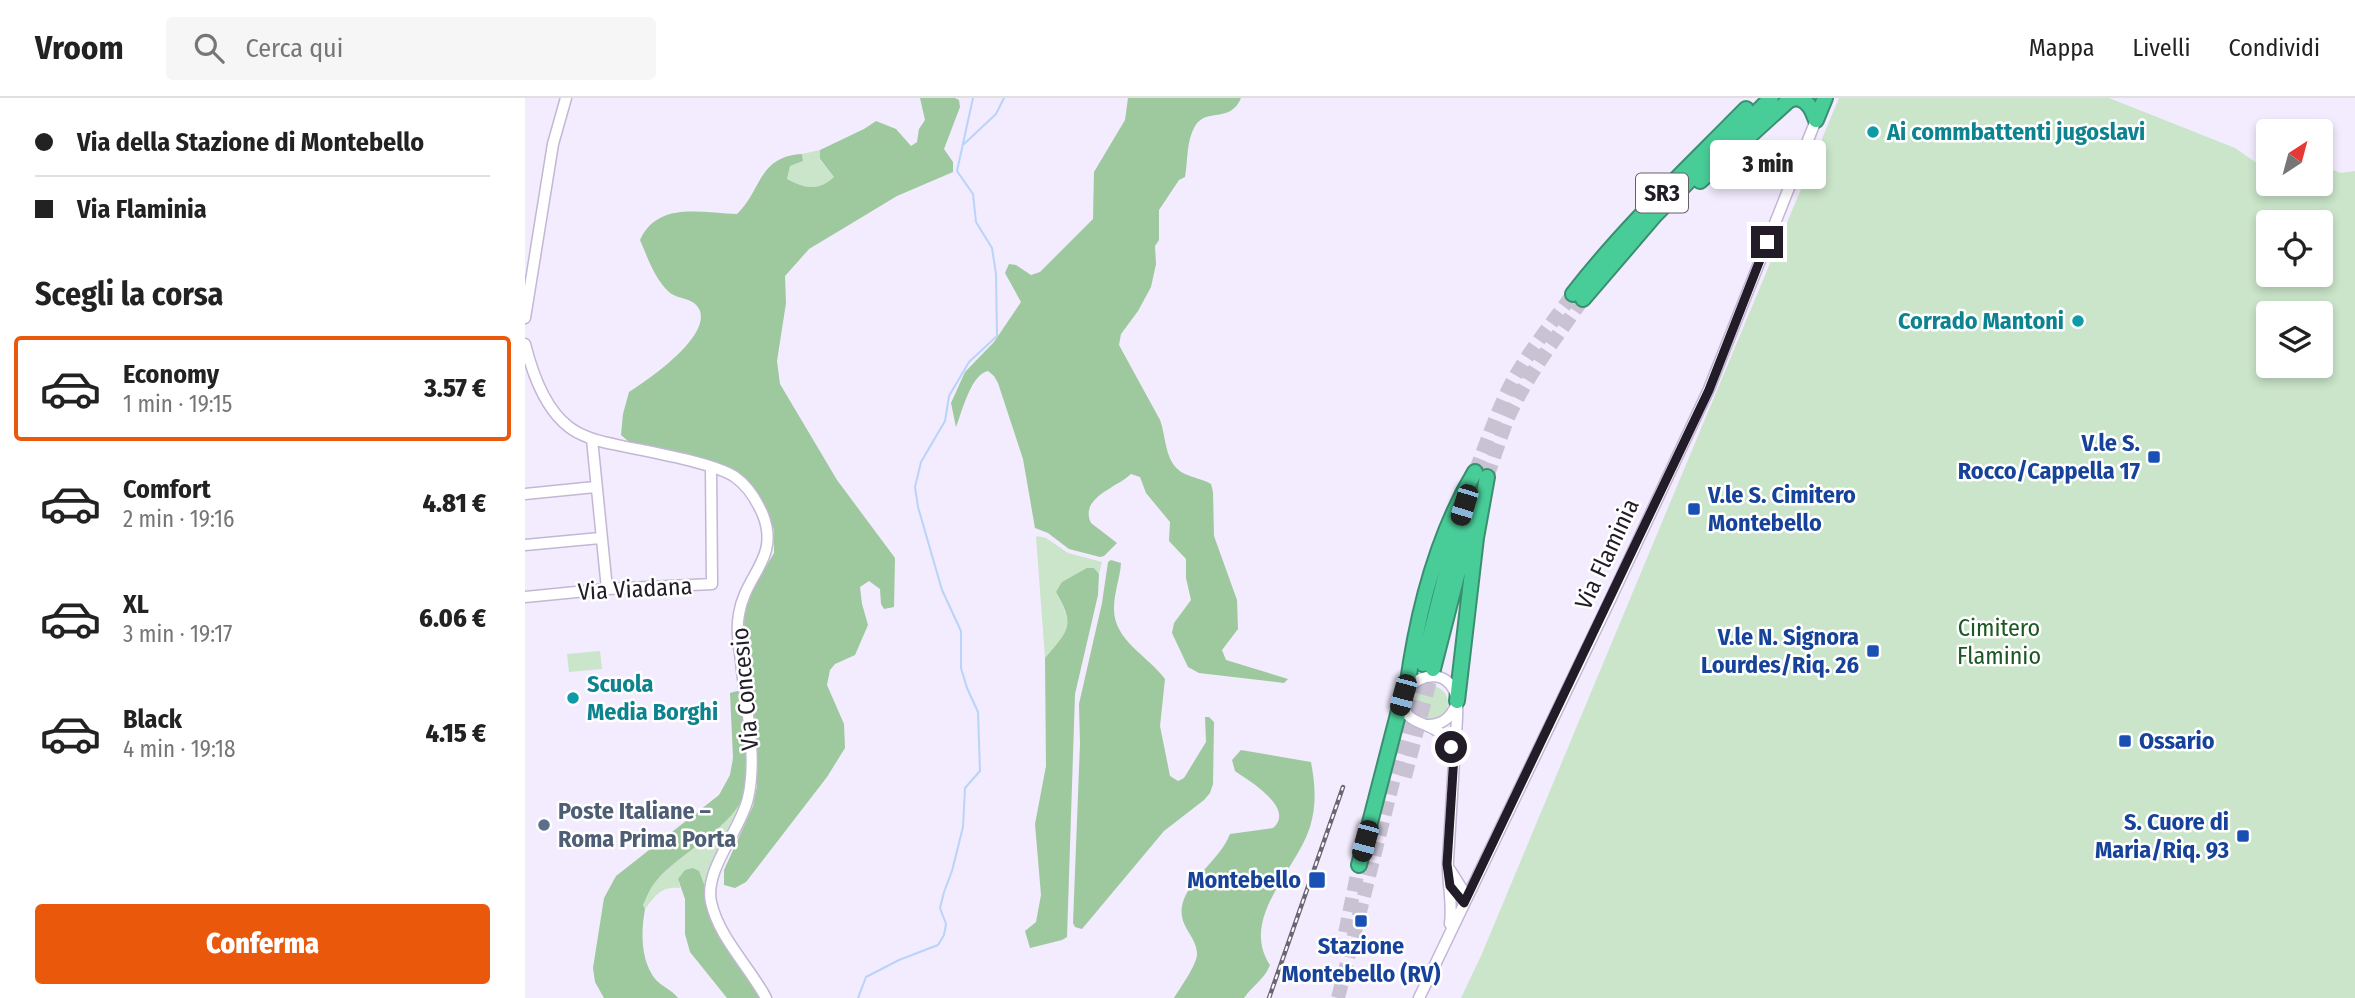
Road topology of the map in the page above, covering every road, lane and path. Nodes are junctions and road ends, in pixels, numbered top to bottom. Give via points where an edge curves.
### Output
1 (566, 98) edge
2 (1757, 98) edge
3 (1771, 98) edge
4 (1797, 98) edge
5 (1825, 98) edge
6 (1816, 120) junction
7 (1654, 215) junction
8 (525, 243) edge
9 (536, 250) junction
10 (525, 318) edge
11 (525, 344) edge
12 (591, 439) junction
13 (711, 467) junction
14 (1481, 475) junction
15 (596, 487) junction
16 (525, 494) edge
17 (600, 538) junction
18 (525, 545) edge
19 (607, 589) junction
20 (525, 597) edge
21 (1428, 666) tunnel mouth
22 (1405, 692) junction
23 (1457, 701) junction
24 (1424, 725) junction
25 (1454, 755) junction
26 (1482, 863) junction
27 (1359, 865) tunnel mouth
28 (1452, 882) junction
29 (1465, 900) junction
30 (1450, 932) junction
31 (767, 998) edge
32 (1419, 998) edge

1 - 9 street via 553,144
2 - 7 highway, SR3 via 1606,253 1578,296
3 - 7 highway, SR3
4 - 6 highway via 1812,109
4 - 7 highway via 1789,100 1675,204
5 - 6 highway
6 - 26 street, Via Flaminia via 1709,390
8 - 9 street
9 - 10 street
11 - 12 street, Via Concesio via 557,415
12 - 13 street, Via Concesio
12 - 15 street
13 - 19 street, Via Viadana via 712,584
13 - 31 street, Via Concesio via 743,484 761,512 768,534 765,557 744,593 737,626 750,743 748,800 717,865 710,891 724,933
14 - 21 highway
14 - 22 highway via 1452,513 1438,549
14 - 23 highway
15 - 16 street
15 - 17 street
17 - 18 street
17 - 19 street
19 - 20 street, Via Viadana
22 - 23 street via 1420,678 1434,676 1449,685
22 - 24 street via 1407,714
22 - 27 highway
23 - 24 street via 1446,720
23 - 25 street
24 - 25 street via 1444,736
25 - 28 street via 1447,864
26 - 28 street via 1469,876
26 - 29 street, Via Flaminia
28 - 29 street
28 - 30 street
29 - 30 street, Via Flaminia
30 - 32 street, Via Flaminia

